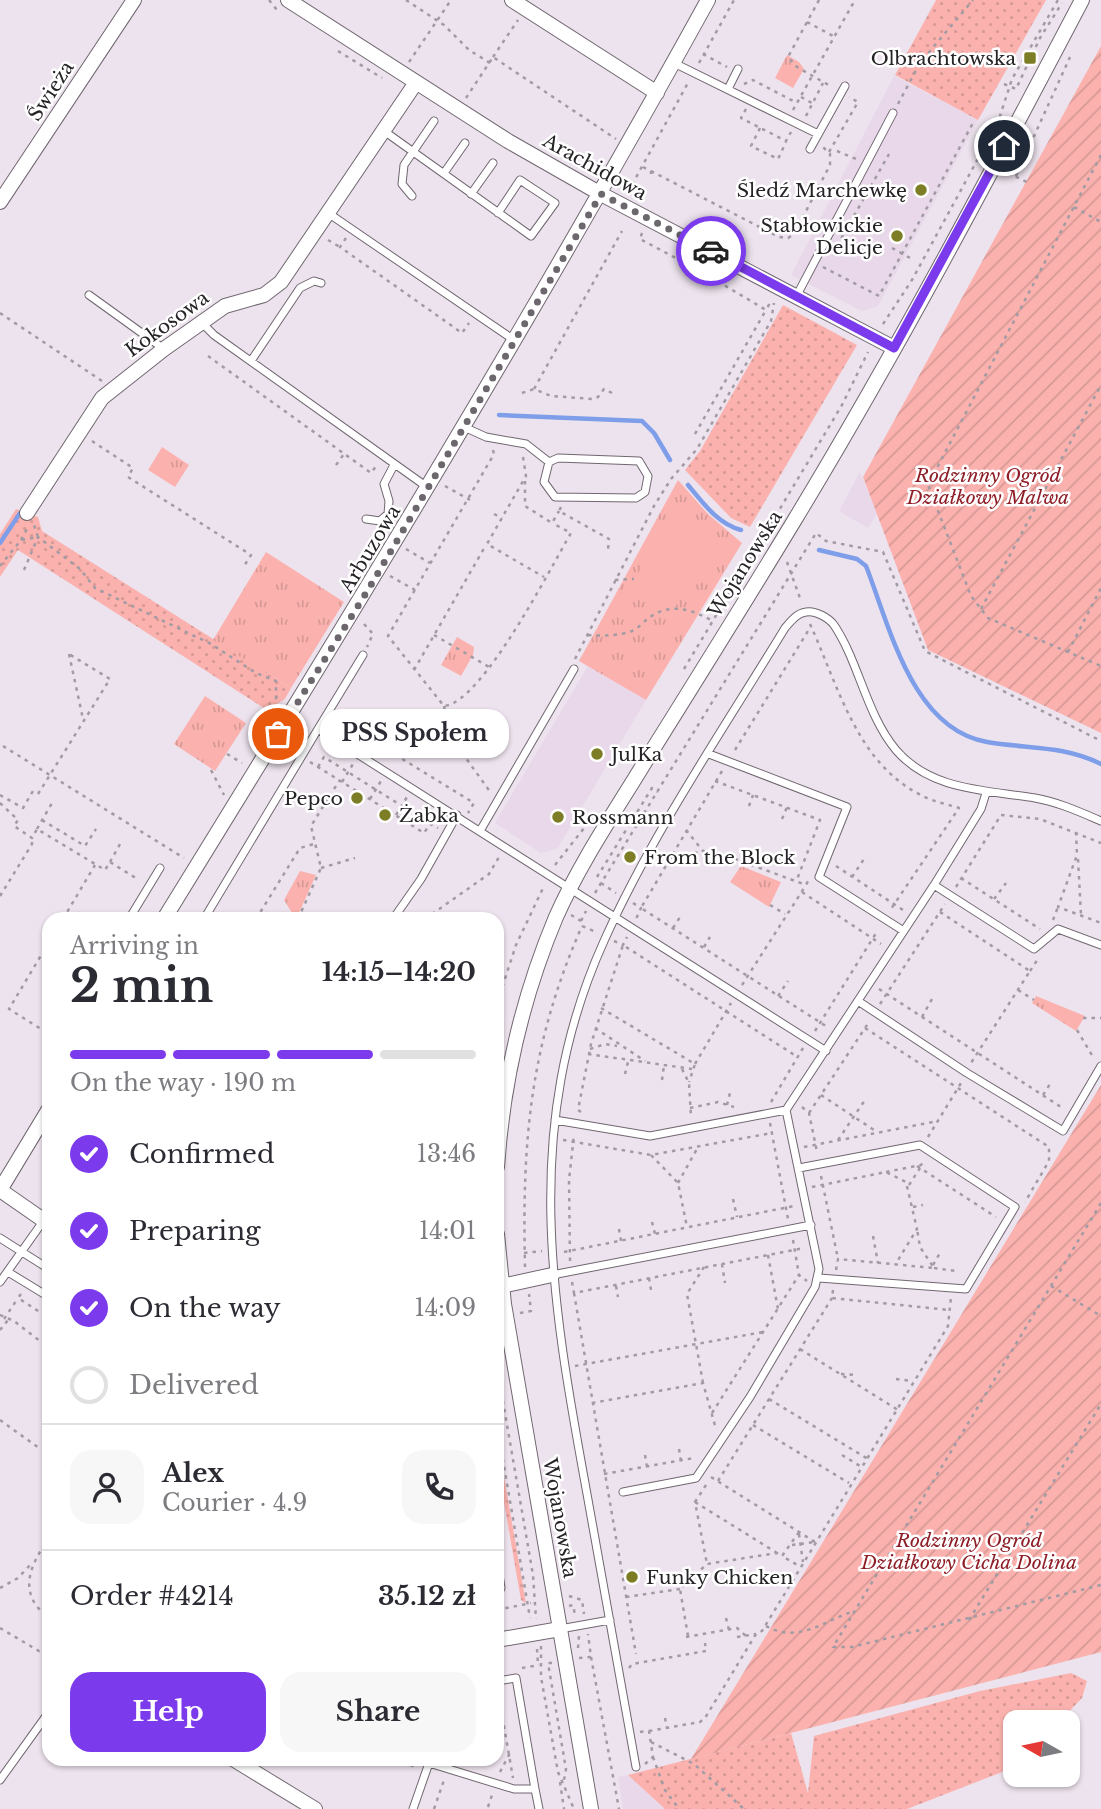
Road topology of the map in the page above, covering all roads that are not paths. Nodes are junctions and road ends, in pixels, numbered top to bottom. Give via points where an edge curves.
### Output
1 (134, 0) edge
2 (512, 0) edge
3 (708, 0) edge
4 (1082, 0) edge
5 (285, 7) edge
6 (674, 62) junction
7 (738, 69) dead end
8 (415, 84) junction
9 (730, 85) junction
10 (843, 89) road end
11 (657, 93) junction
12 (893, 113) road end
13 (434, 121) dead end
14 (384, 131) junction
15 (818, 134) junction
16 (465, 143) dead end
17 (812, 146) road end
18 (413, 152) junction
19 (493, 163) dead end
20 (444, 173) junction
21 (471, 194) junction
22 (601, 194) junction
23 (412, 196) dead end
24 (0, 202) edge
25 (328, 213) junction
26 (498, 213) junction
27 (321, 284) dead end
28 (89, 295) dead end
29 (797, 295) junction
30 (201, 322) junction
31 (514, 340) junction
32 (894, 348) junction
33 (164, 349) junction
34 (251, 361) junction
35 (464, 426) junction
36 (549, 462) junction
37 (394, 465) junction
38 (435, 486) junction
39 (27, 513) dead end
40 (366, 519) dead end
41 (363, 655) road end
42 (574, 669) road end
43 (318, 729) junction
44 (709, 754) junction
45 (986, 793) junction
46 (457, 815) junction
47 (1101, 821) edge
48 (480, 831) junction
49 (160, 868) dead end
50 (934, 885) junction
51 (570, 889) junction
52 (132, 912) edge
53 (168, 912) edge
54 (208, 912) edge
55 (397, 912) edge
56 (615, 916) junction
57 (902, 930) junction
58 (1101, 945) edge
59 (858, 1001) junction
60 (826, 1051) junction
61 (1101, 1066) edge
62 (504, 1095) edge
63 (786, 1110) junction
64 (555, 1120) junction
65 (42, 1121) edge
66 (799, 1168) junction
67 (0, 1190) edge
68 (42, 1219) edge
69 (811, 1225) junction
70 (42, 1227) edge
71 (0, 1237) edge
72 (22, 1252) junction
73 (42, 1265) edge
74 (8, 1272) junction
75 (552, 1275) junction
76 (819, 1278) junction
77 (0, 1282) edge
78 (504, 1286) edge
79 (42, 1293) edge
80 (504, 1315) edge
81 (623, 1492) dead end
82 (610, 1620) junction
83 (560, 1629) junction
84 (504, 1639) edge
85 (504, 1680) edge
86 (42, 1722) edge
87 (244, 1766) edge
88 (428, 1766) edge
89 (439, 1766) edge
90 (636, 1767) road end
91 (0, 1780) edge
92 (535, 1789) junction
93 (315, 1809) edge
94 (413, 1809) edge
95 (538, 1809) edge
96 (591, 1809) edge

1 - 24 street, Świeża
2 - 11 street
3 - 6 street
4 - 32 street, Wojanowska
5 - 8 street, Arachidowa
6 - 9 lane
6 - 11 street
7 - 9 lane
8 - 14 street, Kokosowa
8 - 22 street, Arachidowa
9 - 15 lane
10 - 15 lane
11 - 22 street
12 - 29 lane
13 - 18 lane
14 - 18 lane
14 - 25 street, Kokosowa
15 - 17 lane
16 - 20 lane
18 - 20 lane
18 - 23 lane via 401,179
19 - 21 lane
20 - 21 lane
21 - 26 lane
22 - 29 street, Arachidowa
22 - 31 street, Arbuzowa
25 - 30 street, Kokosowa via 274,290 225,306
25 - 31 lane
26 - 26 lane via 520,180 555,203 531,236
27 - 34 lane via 314,281 300,288
28 - 33 lane
29 - 32 street, Arachidowa
30 - 33 street, Kokosowa
30 - 34 lane
31 - 35 street, Arbuzowa
32 - 51 street, Wojanowska
33 - 39 street, Kokosowa via 112,389 85,422
34 - 37 lane
35 - 36 lane via 486,437 526,444
35 - 38 street, Arbuzowa
36 - 36 lane via 558,458 632,460 645,465 645,492 636,498 555,497 544,482
37 - 38 lane
37 - 40 lane via 384,484 388,514 380,521
38 - 53 street, Arbuzowa
41 - 43 lane
42 - 48 lane
43 - 46 lane
43 - 54 lane
44 - 45 lane via 785,628 805,612 813,612 833,624 868,702 897,751 918,769 946,783
44 - 56 lane
44 - 57 lane via 847,807 819,877
45 - 47 lane via 1036,799
45 - 50 lane via 981,809
46 - 48 lane
46 - 55 lane
48 - 51 lane
49 - 52 lane
50 - 57 lane
50 - 58 lane via 1034,949 1058,929
51 - 56 lane
51 - 62 street, Wojanowska via 541,954
56 - 60 lane
56 - 64 lane via 588,982
57 - 59 lane
59 - 60 lane
59 - 61 lane via 1063,1131
60 - 63 lane
63 - 64 lane via 650,1136
63 - 66 lane
64 - 75 lane
65 - 67 street
66 - 69 lane
66 - 76 lane via 920,1145 1015,1207 967,1289
67 - 68 street
69 - 75 lane
69 - 76 lane
70 - 72 lane
71 - 72 lane
72 - 73 lane
72 - 74 lane
74 - 77 lane
74 - 79 lane
75 - 78 street
75 - 82 lane
76 - 81 lane via 696,1478
80 - 83 street, Wojanowska
82 - 83 lane
82 - 90 lane
83 - 84 street
83 - 96 street, Wojanowska
85 - 92 lane via 516,1678
86 - 91 lane
87 - 93 street
88 - 94 lane
89 - 92 lane via 514,1789
92 - 95 lane

